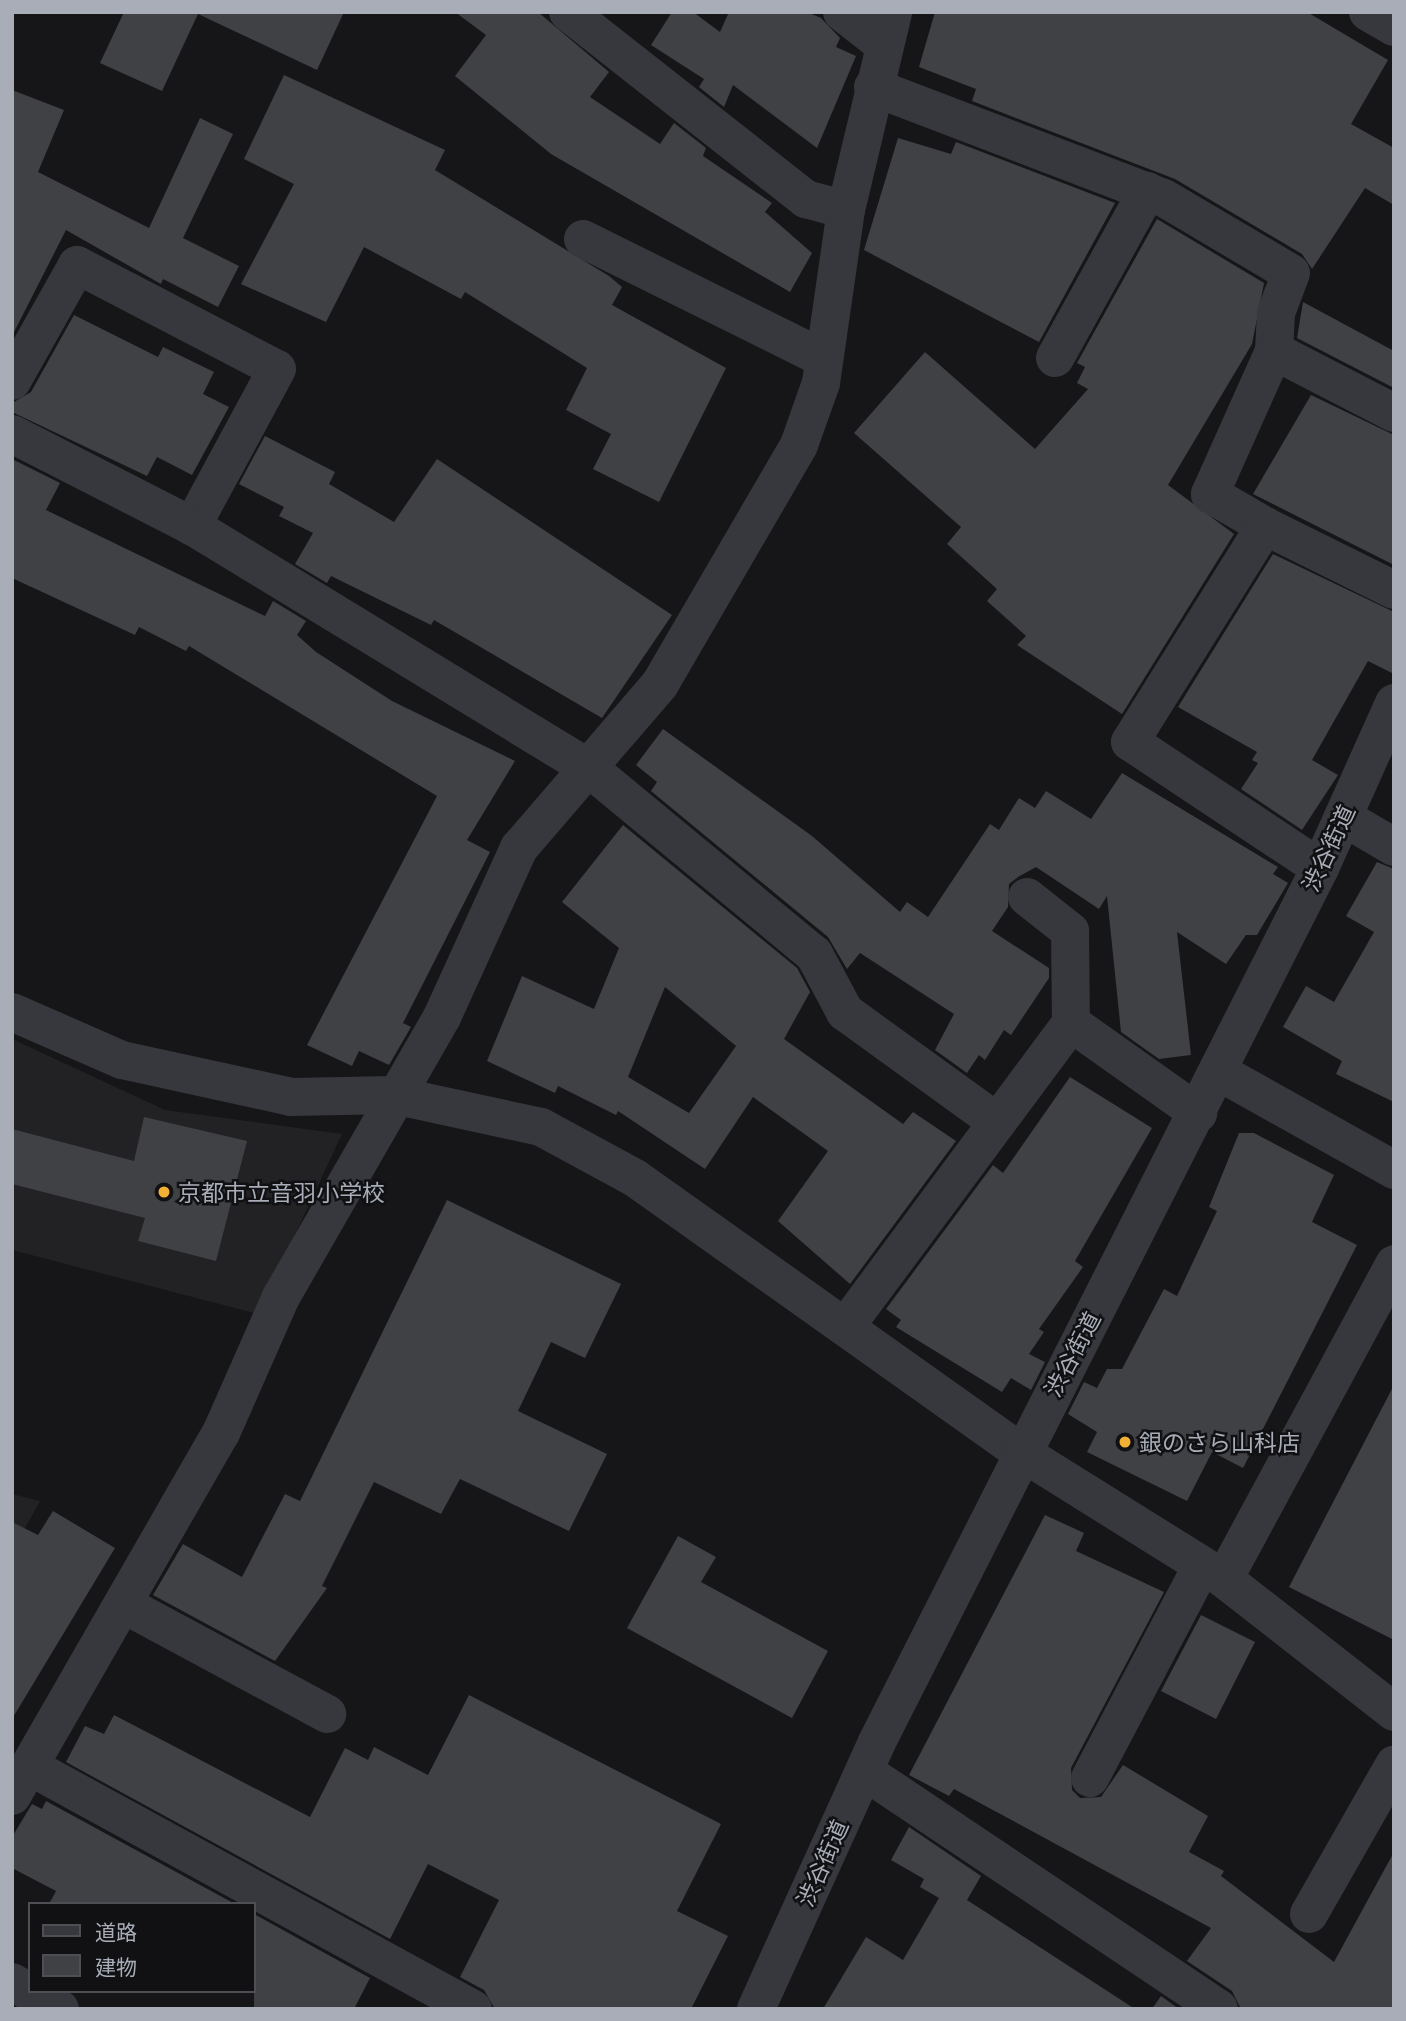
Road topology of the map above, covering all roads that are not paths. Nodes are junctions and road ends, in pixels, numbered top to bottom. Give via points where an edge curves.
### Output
1 (568, 12) edge
2 (842, 12) edge
3 (1368, 12) edge
4 (606, 24) edge
5 (1394, 27) edge
6 (888, 28) edge
7 (873, 87) junction
8 (1147, 191) junction
9 (846, 210) junction
10 (583, 239) dead end
11 (1274, 351) junction
12 (823, 358) junction
13 (1055, 358) dead end
14 (12, 381) edge
15 (1394, 413) edge
16 (12, 434) edge
17 (192, 526) junction
18 (1265, 526) junction
19 (1394, 590) edge
20 (1394, 703) edge
21 (590, 769) junction
22 (1343, 817) junction
23 (1394, 847) edge
24 (1320, 868) junction
25 (1027, 897) dead end
26 (12, 1012) edge
27 (1071, 1023) junction
28 (1219, 1072) junction
29 (393, 1095) junction
30 (1198, 1113) junction
31 (997, 1122) junction
32 (1394, 1170) edge
33 (1394, 1264) edge
34 (845, 1326) junction
35 (1021, 1452) junction
36 (1213, 1572) junction
37 (123, 1604) junction
38 (1394, 1712) edge
39 (327, 1714) dead end
40 (1394, 1765) edge
41 (864, 1770) junction
42 (1090, 1778) dead end
43 (21, 1781) edge
44 (1309, 1914) dead end
45 (12, 1982) edge
46 (28, 1991) edge
47 (32, 1993) edge
48 (60, 2009) edge
49 (473, 2009) edge
50 (756, 2009) edge
51 (1219, 2009) edge

1 - 4 street
2 - 6 street
3 - 5 street
4 - 9 street via 806,199
6 - 7 street
7 - 8 street
7 - 9 street
8 - 11 street via 1291,273 1276,313
8 - 13 street
9 - 12 street
10 - 12 street
11 - 15 street
11 - 18 street via 1210,494
12 - 21 street via 799,445 774,494 660,684
14 - 17 street via 77,265 277,369
16 - 17 street
17 - 21 street
18 - 19 street
18 - 24 street via 1130,742
20 - 22 street, 渋谷街道
21 - 29 street via 519,848 442,1017
21 - 31 street via 814,954 845,1012
22 - 23 street
22 - 24 street, 渋谷街道
24 - 28 street, 渋谷街道
25 - 27 street via 1070,931
26 - 29 street via 122,1060 291,1097
27 - 30 street
27 - 31 street
28 - 30 street, 渋谷街道
28 - 32 street
29 - 34 street via 541,1127 635,1178
29 - 37 street via 281,1297 221,1433
30 - 35 street, 渋谷街道
31 - 34 street
33 - 36 street
34 - 35 street
35 - 36 street
35 - 41 street, 渋谷街道
36 - 38 street
36 - 42 street
37 - 39 street
37 - 43 street
40 - 44 street
41 - 50 street, 渋谷街道
41 - 51 street
43 - 49 street
45 - 46 street
47 - 48 street

